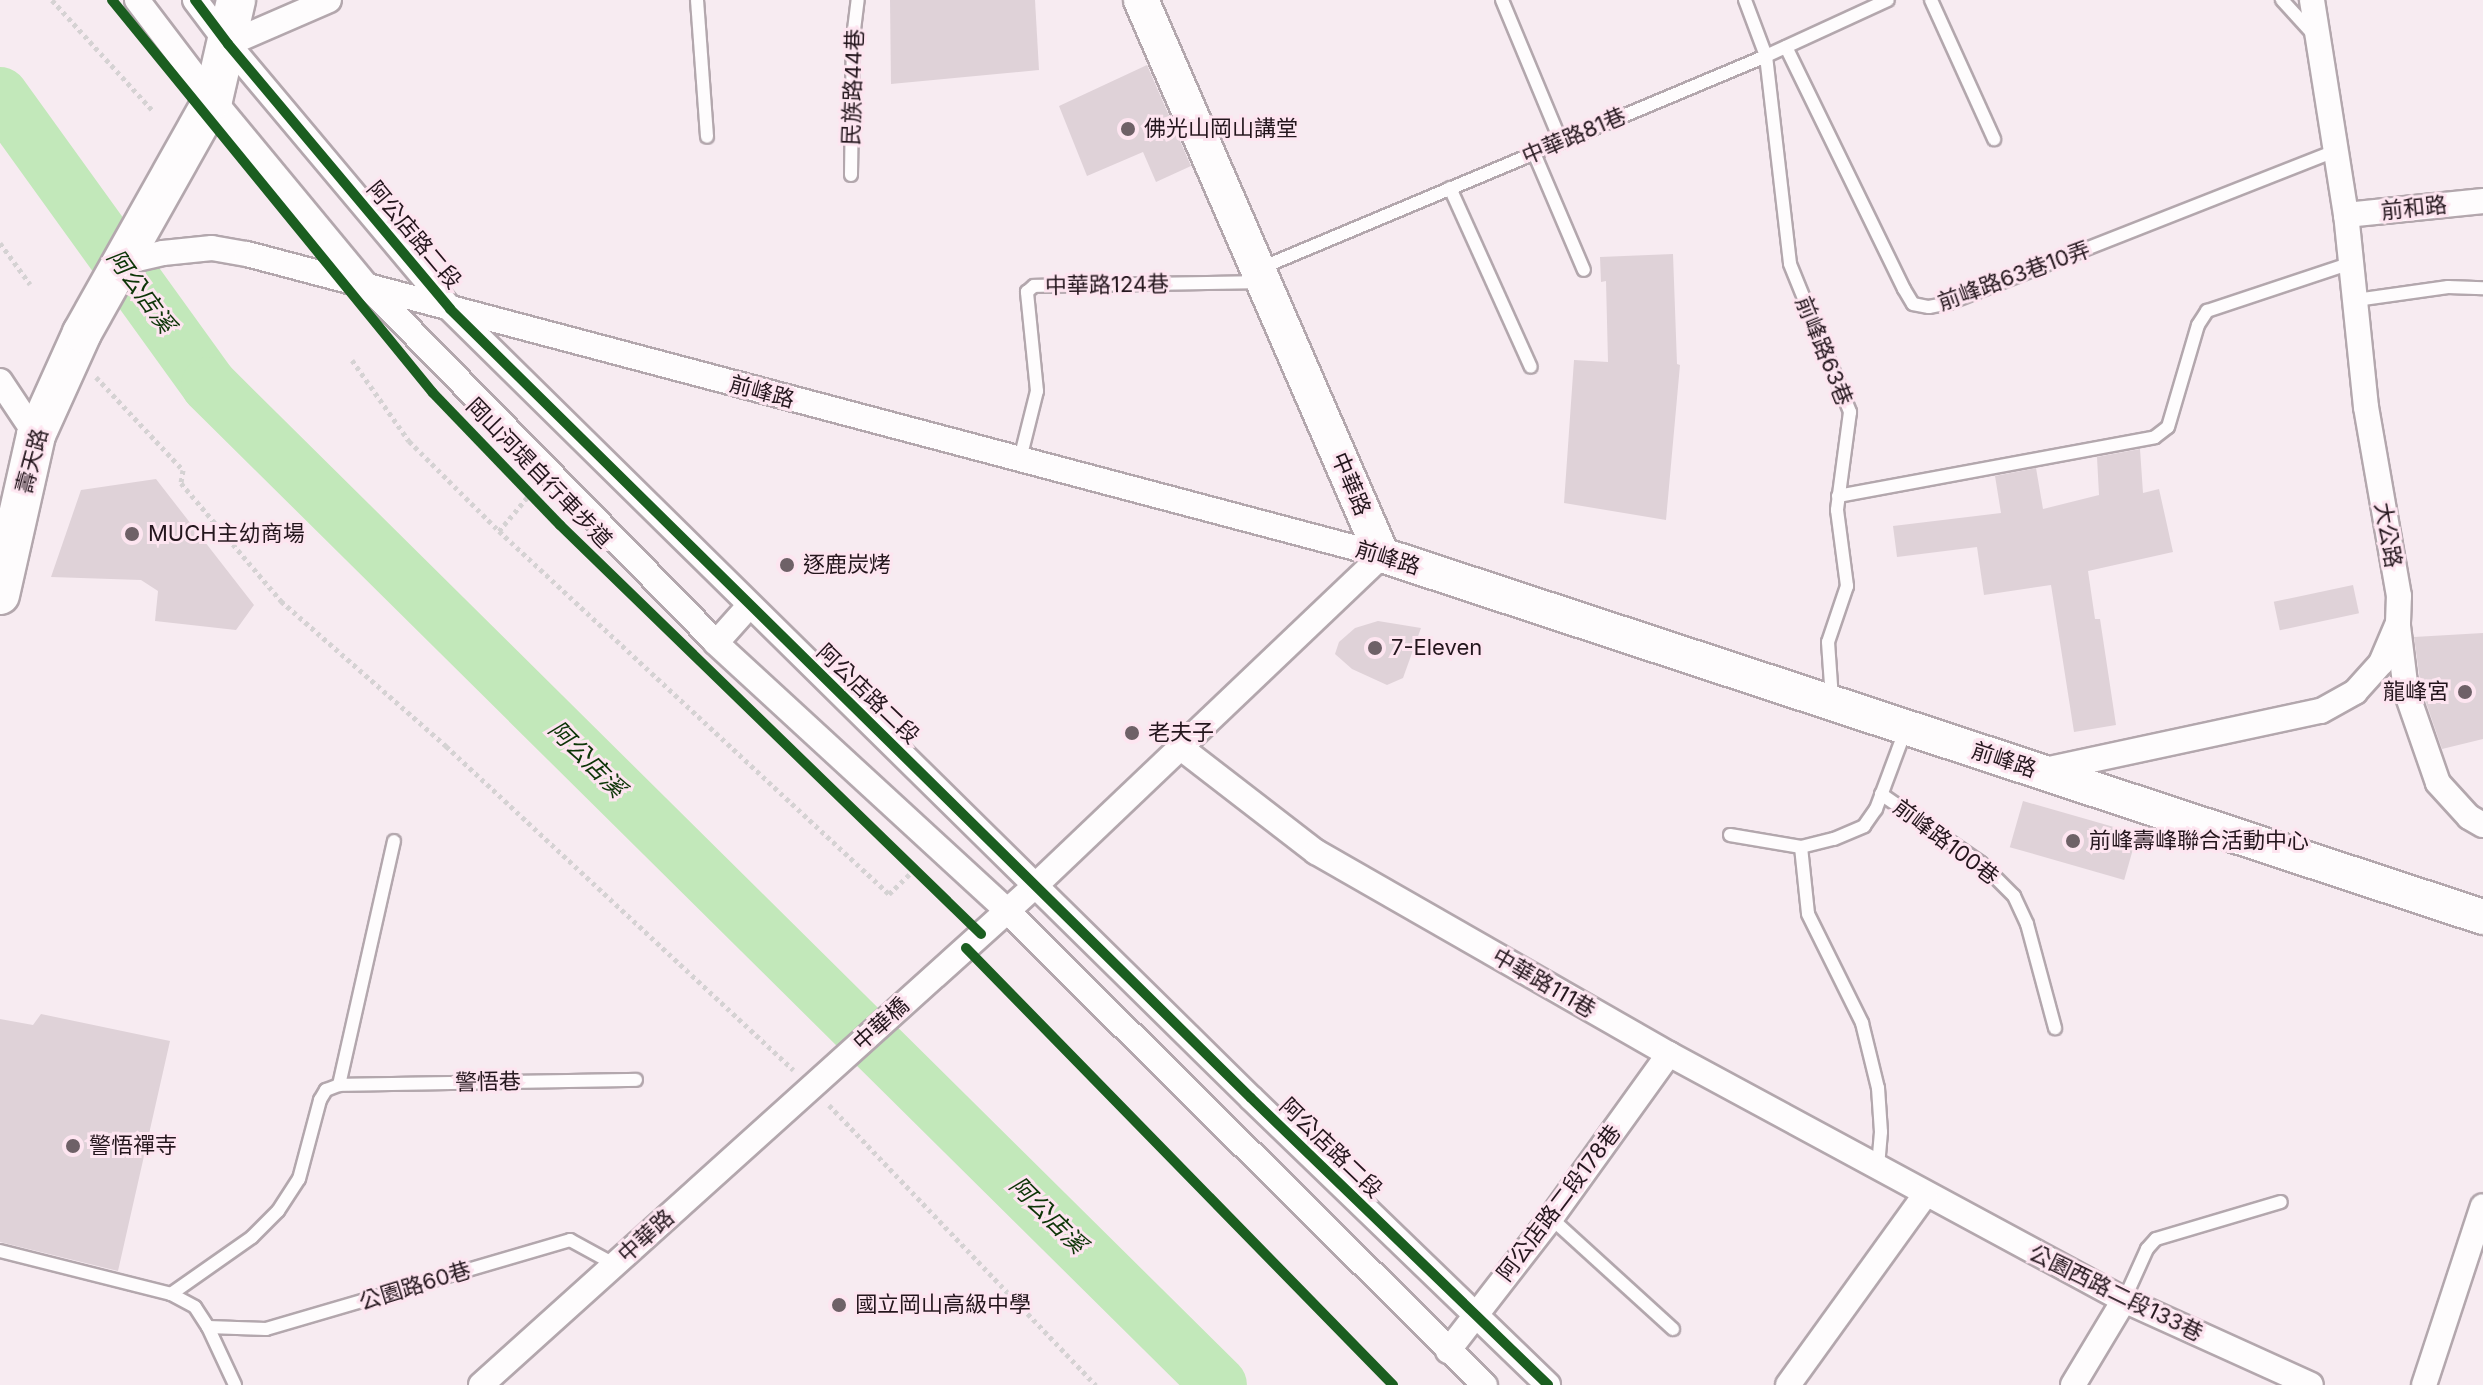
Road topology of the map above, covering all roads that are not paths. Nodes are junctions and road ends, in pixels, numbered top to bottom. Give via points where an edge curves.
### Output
1 (137, 0) edge
2 (195, 0) edge
3 (236, 0) edge
4 (329, 0) edge
5 (697, 0) edge
6 (858, 0) edge
7 (1141, 0) edge
8 (1502, 0) edge
9 (1745, 0) edge
10 (1888, 0) edge
11 (1931, 0) edge
12 (2282, 0) edge
13 (2312, 0) edge
14 (2320, 42) junction
15 (228, 44) junction
16 (1786, 47) junction
17 (1766, 56) junction
18 (213, 100) junction
19 (707, 137) dead end
20 (1994, 139) dead end
21 (1561, 142) junction
22 (2337, 150) junction
23 (1534, 153) junction
24 (851, 175) dead end
25 (1450, 188) junction
26 (2483, 201) edge
27 (2346, 215) junction
28 (124, 262) junction
29 (2351, 263) junction
30 (1584, 270) dead end
31 (1261, 276) junction
32 (367, 286) junction
33 (2483, 288) edge
34 (2356, 300) junction
35 (450, 309) junction
36 (1531, 367) dead end
37 (0, 381) edge
38 (0, 418) edge
39 (36, 435) junction
40 (1020, 459) junction
41 (1838, 496) junction
42 (1382, 555) junction
43 (0, 595) edge
44 (749, 606) junction
45 (2398, 623) junction
46 (716, 643) junction
47 (1832, 703) junction
48 (1906, 728) junction
49 (1180, 747) junction
50 (2039, 771) junction
51 (1881, 794) junction
52 (2483, 825) edge
53 (1730, 835) dead end
54 (394, 841) dead end
55 (1801, 847) junction
56 (1036, 885) junction
57 (1007, 911) junction
58 (2483, 917) edge
59 (2055, 1028) dead end
60 (1669, 1054) junction
61 (636, 1080) dead end
62 (339, 1085) junction
63 (812, 1086) joint
64 (1251, 1098) junction
65 (1225, 1126) junction
66 (1878, 1168) junction
67 (1925, 1195) junction
68 (2281, 1202) dead end
69 (2483, 1206) edge
70 (1551, 1218) junction
71 (0, 1251) edge
72 (614, 1264) junction
73 (171, 1294) junction
74 (2124, 1300) junction
75 (1474, 1316) junction
76 (208, 1327) junction
77 (1673, 1329) dead end
78 (1448, 1351) junction
79 (235, 1385) edge
80 (481, 1385) edge
81 (1485, 1385) edge
82 (1548, 1385) edge
83 (1788, 1385) edge
84 (2073, 1385) edge
85 (2311, 1385) edge
86 (2424, 1385) edge

1 - 18 street
2 - 15 street, 阿公店路二段
3 - 15 main road, 壽天路
4 - 15 street
5 - 19 lane
6 - 24 lane, 民族路44巷
7 - 31 main road, 中華路
8 - 21 lane
9 - 17 lane, 前峰路63巷
10 - 16 lane, 中華路81巷
11 - 20 lane
12 - 14 lane
13 - 14 street, 大公路
14 - 22 street, 大公路
15 - 18 main road, 壽天路
15 - 35 street, 阿公店路二段
16 - 17 lane, 中華路81巷
16 - 22 lane, 前峰路63巷10弄 via 1904,289 1913,304 1929,307
17 - 21 lane, 中華路81巷
17 - 41 lane, 前峰路63巷 via 1790,264 1850,412
18 - 28 main road, 壽天路
18 - 32 street
21 - 23 lane, 中華路81巷
22 - 27 street, 大公路
23 - 25 lane, 中華路81巷
23 - 30 lane
25 - 31 lane, 中華路81巷
25 - 36 lane
26 - 27 street, 前和路
27 - 29 street, 大公路
28 - 32 street, 前峰路 via 212,248
28 - 39 main road, 壽天路 via 78,343
29 - 34 street, 大公路
29 - 41 lane via 2207,311 2198,325 2168,427 2155,437
31 - 40 lane, 中華路124巷 via 1034,286 1027,292 1037,391
31 - 42 main road, 中華路
32 - 35 street, 前峰路
32 - 46 street
33 - 34 lane via 2448,287
34 - 45 street, 大公路 via 2366,407 2399,596
35 - 40 street, 前峰路
35 - 44 street, 阿公店路二段
37 - 39 street
38 - 39 street
39 - 43 main road, 壽天路
40 - 42 street, 前峰路
41 - 47 lane, 前峰路63巷 via 1847,586 1828,642
42 - 47 main road, 前峰路
42 - 49 street
44 - 46 street
44 - 56 street, 阿公店路二段
45 - 50 street, 大公路 via 2381,663 2355,692 2321,711
45 - 52 street via 2406,691 2438,783
46 - 57 street
47 - 48 main road, 前峰路
48 - 50 main road, 前峰路
48 - 51 lane
49 - 56 street
49 - 60 street, 中華路111巷 via 1316,852
50 - 58 main road, 前峰路
51 - 55 lane via 1864,826
51 - 59 lane, 前峰路100巷 via 1981,863 2014,896 2027,924
53 - 55 lane
54 - 62 lane
55 - 66 lane via 1808,914 1862,1023 1878,1088
56 - 57 street
56 - 64 street, 阿公店路二段
57 - 63 street, 中華橋
57 - 65 street
60 - 66 street, 中華路111巷
60 - 70 street, 阿公店路二段178巷
61 - 62 lane, 警悟巷
62 - 73 lane via 326,1090 320,1100 299,1179 278,1211 252,1237
63 - 72 street, 中華路
64 - 65 street
64 - 75 street, 阿公店路二段
65 - 78 street
66 - 67 street, 中華路111巷
67 - 74 street, 公園西路二段133巷
67 - 83 street
68 - 74 lane via 2156,1239
69 - 86 street
70 - 75 street, 阿公店路二段178巷
70 - 77 lane
71 - 73 lane
72 - 76 lane, 公園路60巷 via 570,1240 266,1329
72 - 80 street, 中華路
73 - 76 lane via 195,1307
74 - 84 street
74 - 85 street, 公園西路二段133巷
75 - 78 street, 阿公店路二段178巷
75 - 82 street, 阿公店路二段
76 - 79 lane
78 - 81 street

